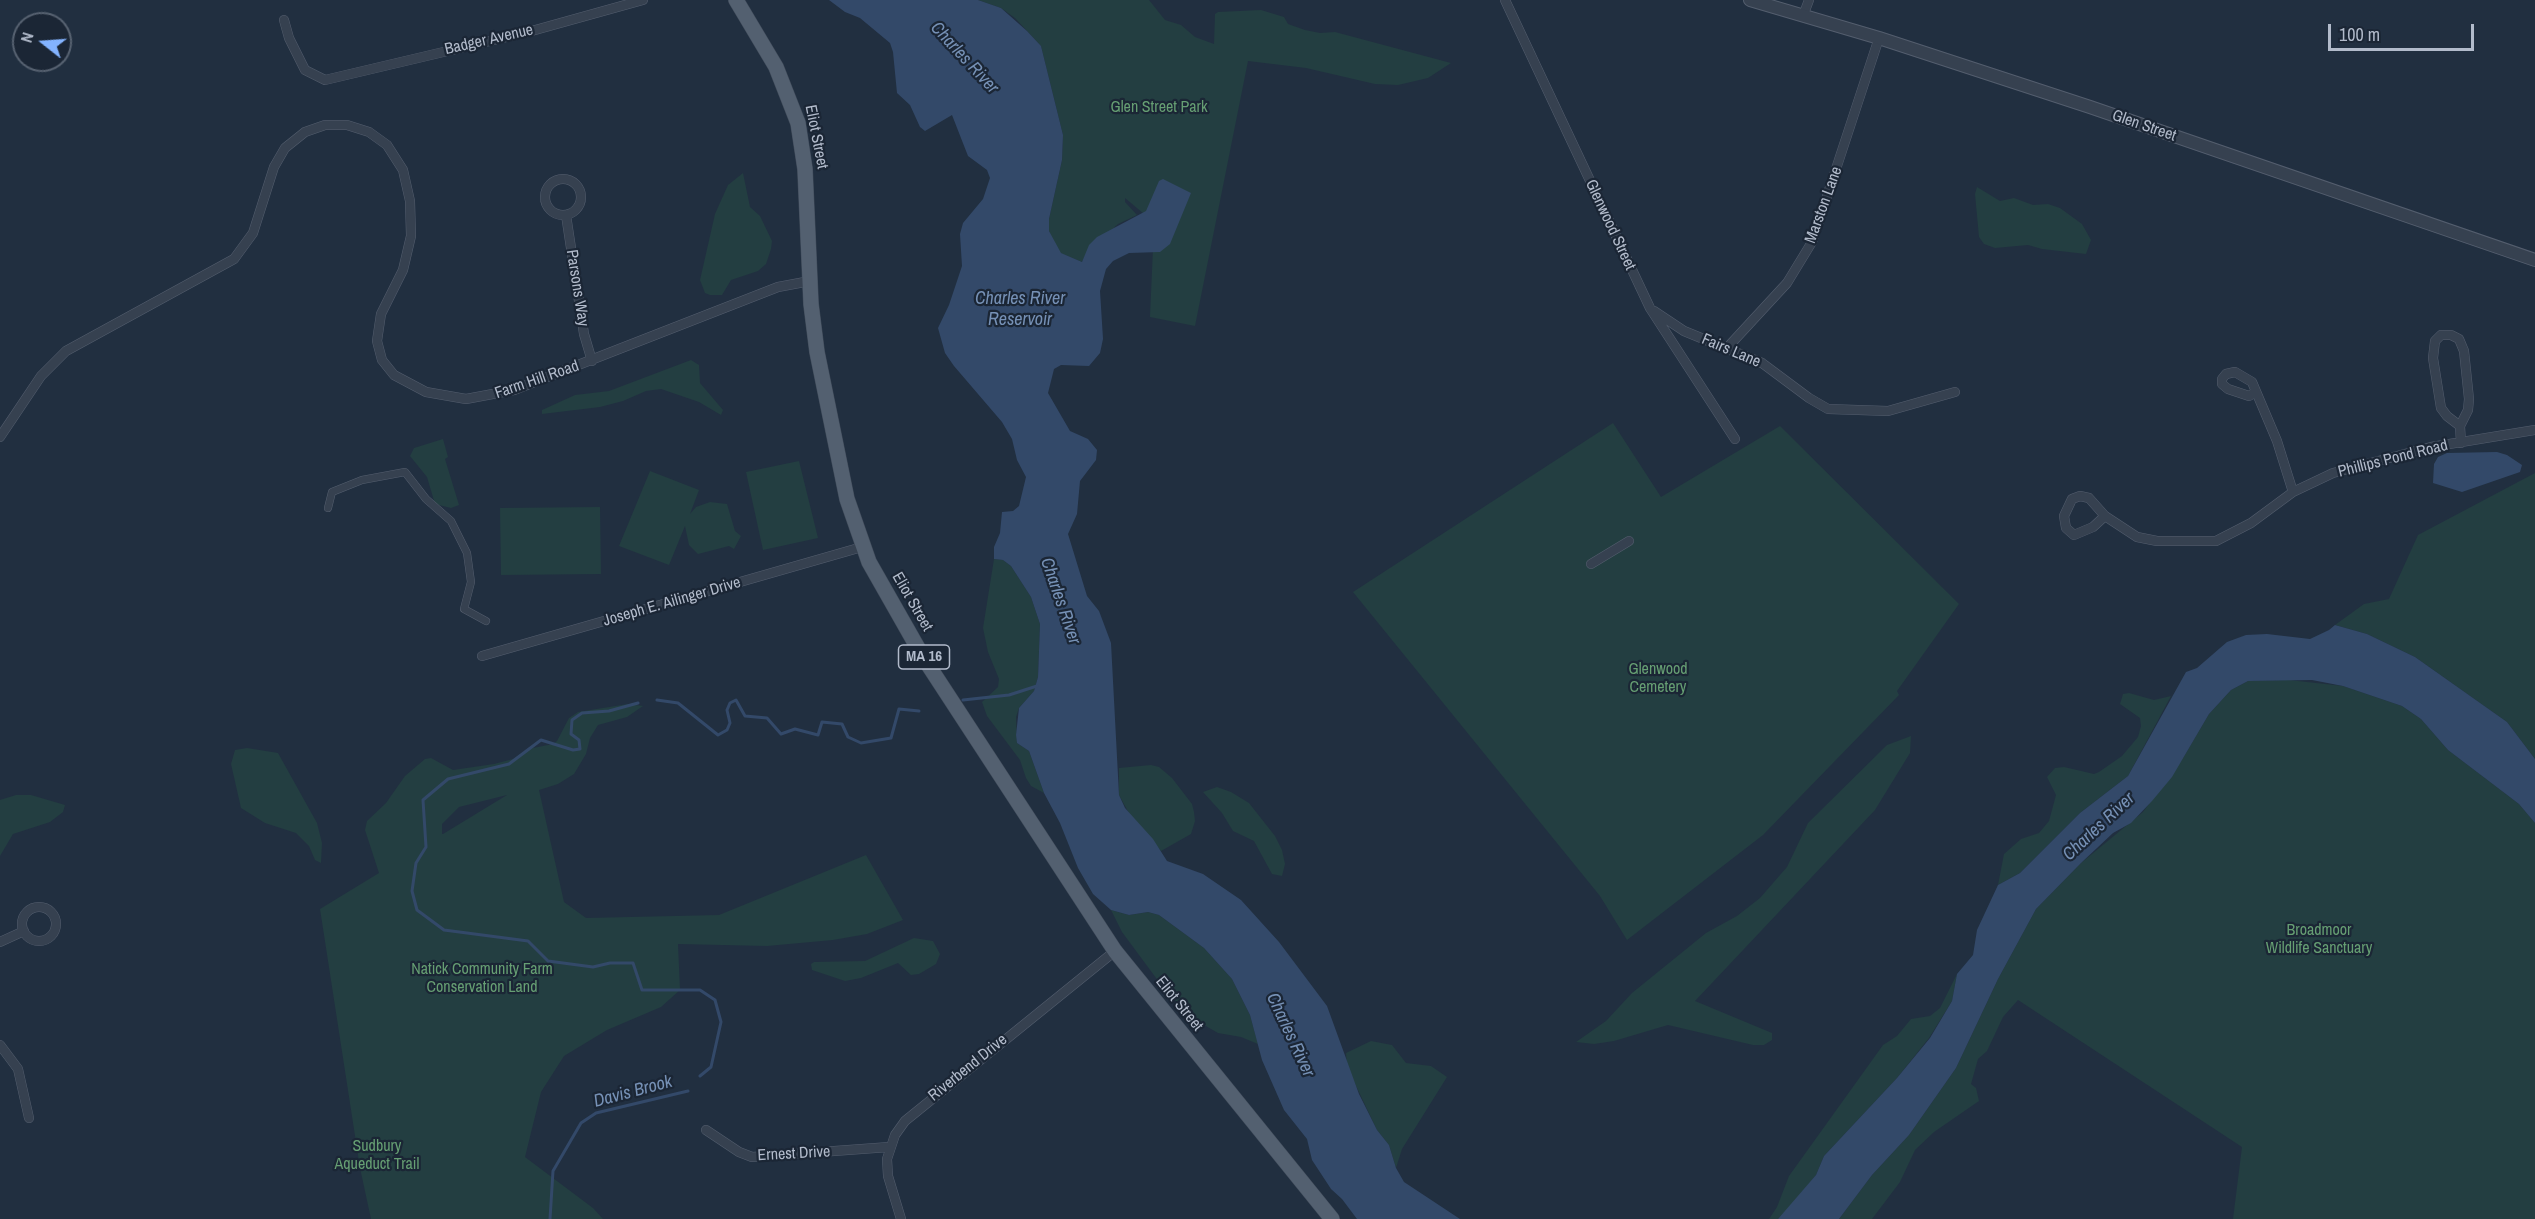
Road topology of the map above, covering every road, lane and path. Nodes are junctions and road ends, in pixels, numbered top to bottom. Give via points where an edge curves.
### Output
1 (643, 0) edge
2 (736, 0) edge
3 (1504, 0) edge
4 (1750, 0) edge
5 (1809, 0) edge
6 (1803, 16) junction
7 (284, 20) dead end
8 (1879, 39) junction
9 (566, 215) junction
10 (2535, 260) edge
11 (810, 280) junction
12 (1650, 308) junction
13 (1726, 349) junction
14 (592, 361) junction
15 (1955, 392) dead end
16 (2256, 392) dead end
17 (2460, 426) junction
18 (2535, 430) edge
19 (0, 437) edge
20 (1735, 439) dead end
21 (2461, 443) junction
22 (2293, 492) junction
23 (328, 508) dead end
24 (2105, 516) junction
25 (1629, 542) dead end
26 (862, 547) junction
27 (1591, 564) dead end
28 (486, 621) dead end
29 (482, 656) dead end
30 (24, 931) dead end
31 (0, 942) edge
32 (1115, 951) junction
33 (0, 1045) edge
34 (29, 1118) dead end
35 (706, 1130) dead end
36 (889, 1147) junction
37 (901, 1219) edge
38 (1332, 1219) edge

1 - 7 street, Badger Avenue via 528,32 319,80 305,70
2 - 11 main road, Eliot Street / MA 16 via 776,67 798,123 805,169
3 - 12 street, Glenwood Street
4 - 6 street, Glen Street
5 - 6 street
6 - 8 street, Glen Street
8 - 10 street, Glen Street
8 - 13 street, Marston Lane via 1812,242 1787,283
9 - 9 street via 550,210 545,198 549,185 560,179 573,182 581,193 578,208
9 - 14 street, Parsons Way via 584,334
11 - 14 street, Farm Hill Road via 778,288
11 - 26 main road, Eliot Street / MA 16 via 814,335 851,516
12 - 13 street, Fairs Lane via 1684,331
12 - 20 street, Glenwood Street
13 - 15 street, Fairs Lane via 1762,363 1828,409 1888,411
14 - 19 street, Farm Hill Road via 514,390 478,398 426,392 393,375 382,360 376,332 409,247 411,212 406,180 399,161 379,139 347,125 325,125 305,132 285,148 274,167 253,233 234,259 66,351 42,376
16 - 22 street
17 - 17 street, Phillips Pond Road via 2469,399 2464,351 2459,339 2441,335 2435,341 2433,358 2441,408
17 - 21 street, Phillips Pond Road
18 - 21 street, Phillips Pond Road
21 - 22 street, Phillips Pond Road via 2383,458 2333,473
22 - 24 street, Phillips Pond Road via 2251,523 2216,541 2203,543 2137,537
23 - 28 street via 332,492 362,480 405,472 426,499 451,521 467,553 471,582 464,609
24 - 24 street, Phillips Pond Road via 2089,498 2080,496 2072,500 2064,516 2066,528 2074,535 2093,527
25 - 27 street
26 - 29 street, Joseph E. Ailinger Drive
26 - 32 main road, Eliot Street / MA 16 via 923,657
30 - 31 street
32 - 36 street, Riverbend Drive via 925,1103 905,1121
32 - 38 main road, Eliot Street / MA 16
33 - 34 street via 18,1070
35 - 36 street, Ernest Drive via 752,1157
36 - 37 street via 888,1176

